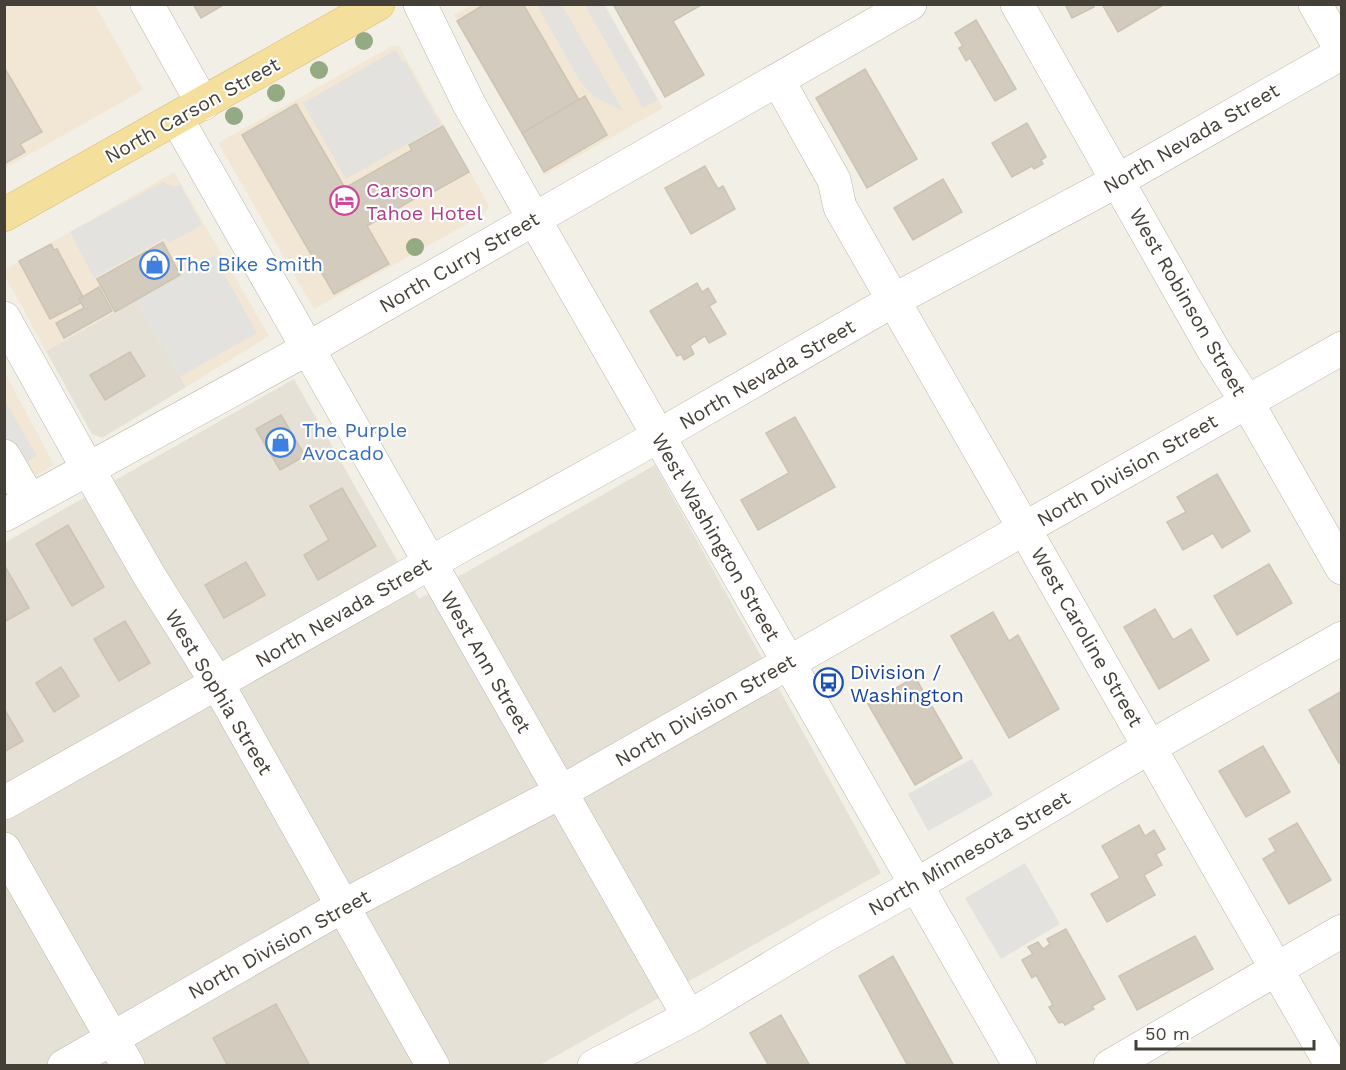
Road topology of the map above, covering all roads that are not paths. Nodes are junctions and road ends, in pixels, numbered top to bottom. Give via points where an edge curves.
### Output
1 (147, 4) edge
2 (378, 4) edge
3 (420, 4) edge
4 (910, 4) edge
5 (1017, 4) edge
6 (1315, 4) edge
7 (1341, 52) edge
8 (778, 80) junction
9 (190, 111) junction
10 (1117, 181) junction
11 (4, 216) edge
12 (534, 219) junction
13 (894, 300) junction
14 (4, 318) edge
15 (1341, 348) edge
16 (307, 349) junction
17 (1247, 402) junction
18 (658, 437) junction
19 (4, 456) edge
20 (88, 469) junction
21 (17, 508) edge
22 (1024, 529) junction
23 (430, 563) junction
24 (1341, 568) edge
25 (1341, 638) edge
26 (789, 662) junction
27 (217, 683) junction
28 (1150, 747) junction
29 (561, 792) junction
30 (4, 803) edge
31 (4, 849) edge
32 (916, 885) junction
33 (343, 906) junction
34 (1341, 932) edge
35 (1277, 969) junction
36 (689, 1017) junction
37 (120, 1052) edge
38 (64, 1065) edge
39 (433, 1065) edge
40 (594, 1065) edge
41 (1020, 1065) edge
42 (1110, 1065) edge
43 (1332, 1065) edge

1 - 9 street, West Ann Street
2 - 9 main road, North Carson Street
3 - 12 street, West Washington Street via 469,104
4 - 8 street, North Curry Street
5 - 10 street, West Robinson Street
6 - 7 street
7 - 10 street, North Nevada Street
8 - 12 street, North Curry Street
8 - 13 street, West Caroline Street via 834,180 840,207
9 - 11 main road, North Carson Street
9 - 16 street, West Ann Street
10 - 13 street, North Nevada Street
10 - 17 street, West Robinson Street
12 - 16 street, North Curry Street
12 - 18 street, West Washington Street
13 - 18 street, North Nevada Street
13 - 22 street, West Caroline Street
14 - 20 street, West Sophia Street
15 - 17 street, North Division Street
16 - 20 street, North Curry Street
16 - 23 street, West Ann Street
17 - 22 street, North Division Street
17 - 24 street, West Robinson Street
18 - 23 street, North Nevada Street
18 - 26 street, West Washington Street
19 - 21 street
20 - 21 street, North Curry Street
20 - 27 street, West Sophia Street
22 - 26 street, North Division Street
22 - 28 street, West Caroline Street
23 - 27 street, North Nevada Street
23 - 29 street, West Ann Street
25 - 28 street, North Minnesota Street
26 - 29 street, North Division Street
26 - 32 street, West Washington Street
27 - 30 street, North Nevada Street
27 - 33 street, West Sophia Street
28 - 32 street, North Minnesota Street
28 - 35 street, West Caroline Street
29 - 33 street, North Division Street
29 - 36 street, West Ann Street
31 - 37 street
32 - 36 street, North Minnesota Street
32 - 41 street, West Washington Street
33 - 37 street, North Division Street
33 - 39 street, West Sophia Street
34 - 35 street
35 - 42 street
35 - 43 street, West Caroline Street
36 - 40 street, North Minnesota Street
37 - 38 street, North Division Street

